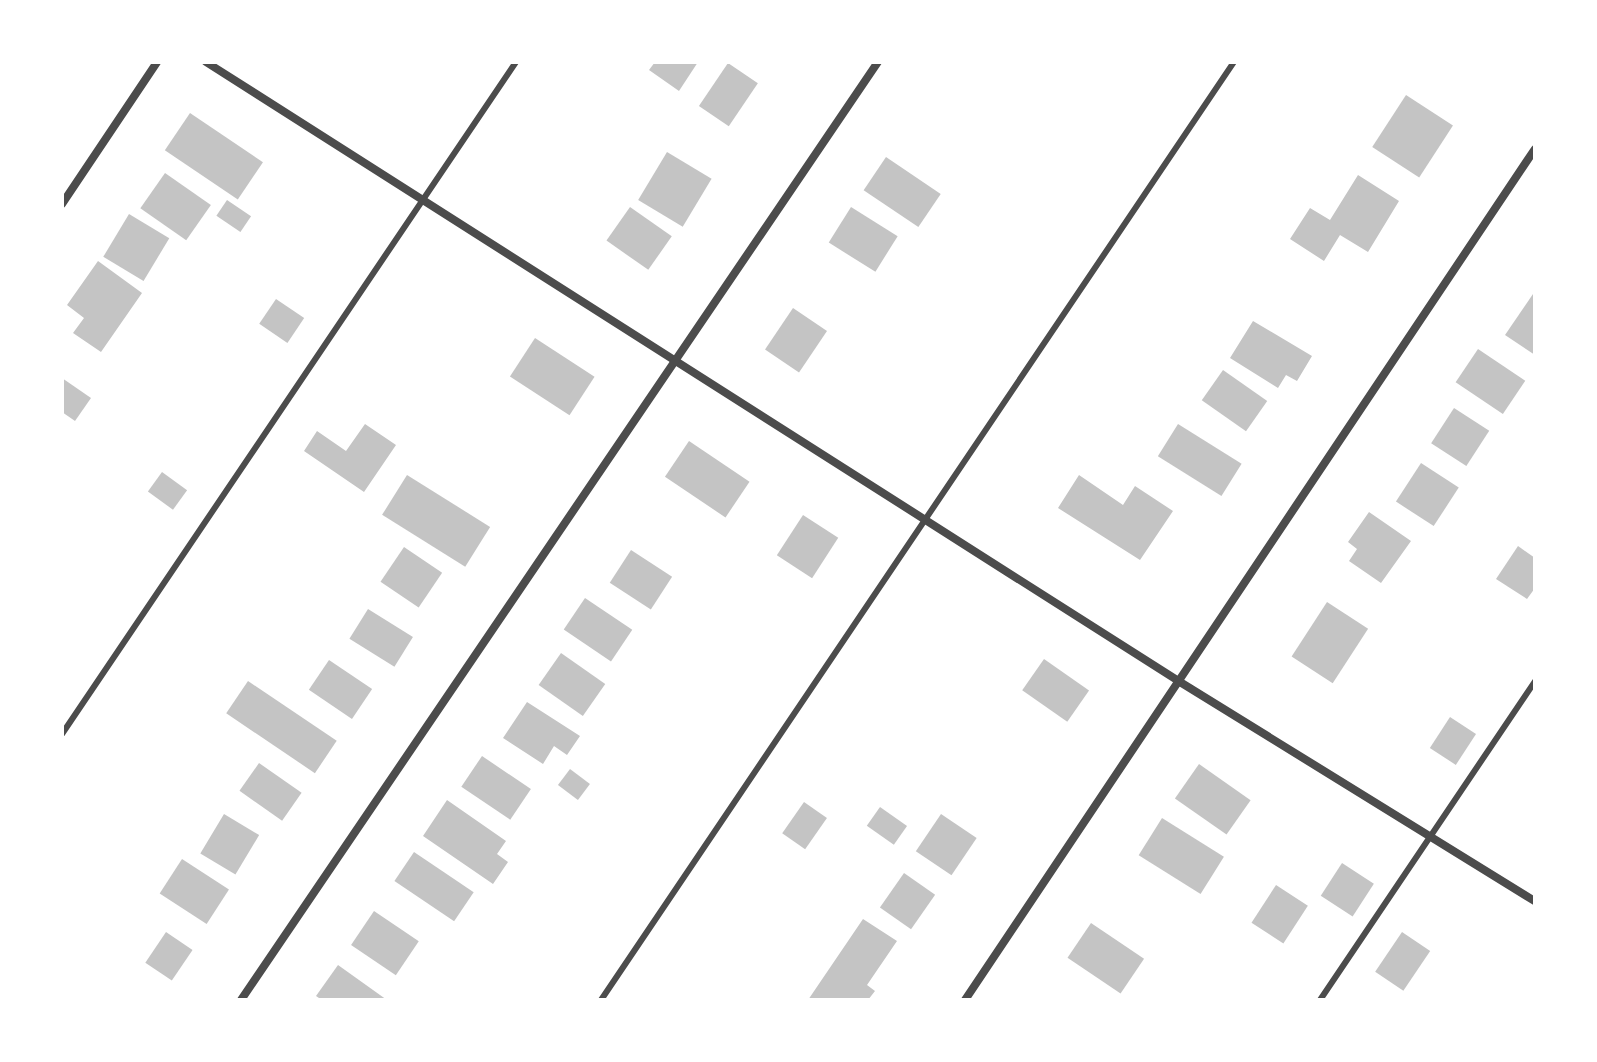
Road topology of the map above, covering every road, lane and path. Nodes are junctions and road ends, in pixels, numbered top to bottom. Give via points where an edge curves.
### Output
1 (157, 62) edge
2 (206, 62) edge
3 (516, 62) edge
4 (878, 62) edge
5 (1234, 62) edge
6 (1535, 149) edge
7 (422, 200) junction
8 (62, 204) edge
9 (675, 359) junction
10 (927, 520) junction
11 (1535, 681) edge
12 (1180, 682) junction
13 (62, 734) edge
14 (1430, 836) junction
15 (1535, 901) edge
16 (241, 1000) edge
17 (601, 1000) edge
18 (965, 1000) edge
19 (1320, 1000) edge

1 - 8 street
2 - 7 street
3 - 7 lane
4 - 9 street
5 - 10 lane
6 - 12 street
7 - 9 street
7 - 13 lane
9 - 10 street
9 - 16 street
10 - 12 street
10 - 17 lane
11 - 14 lane
12 - 14 street
12 - 18 street
14 - 15 street
14 - 19 lane

